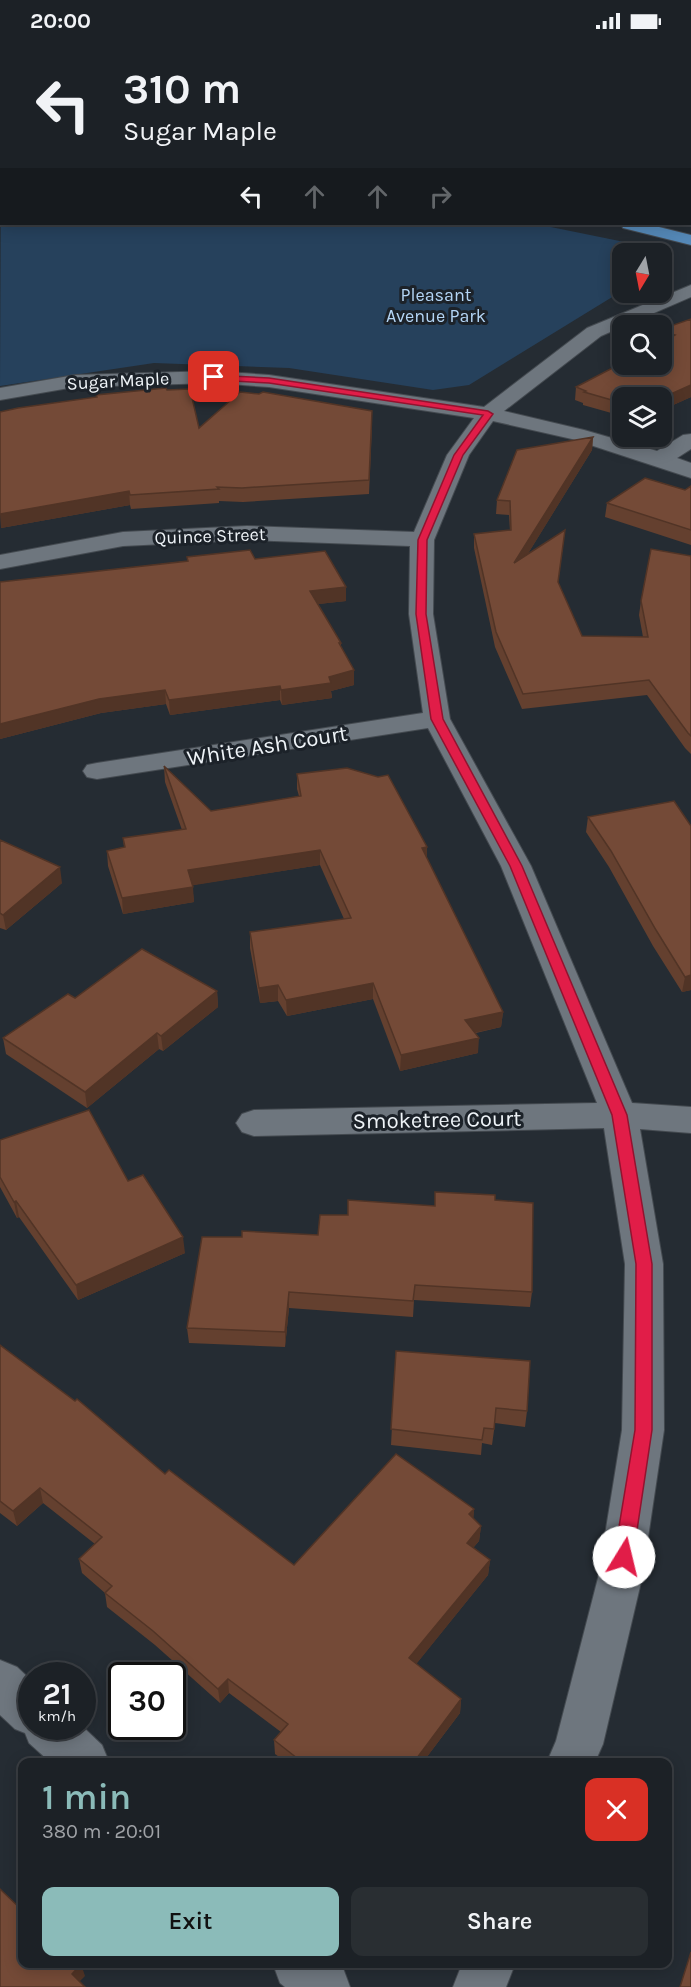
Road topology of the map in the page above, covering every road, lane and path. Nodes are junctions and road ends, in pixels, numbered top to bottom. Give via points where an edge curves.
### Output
1 (633, 225) edge
2 (691, 240) edge
3 (691, 290) edge
4 (0, 394) edge
5 (488, 414) junction
6 (691, 440) edge
7 (660, 459) junction
8 (691, 471) edge
9 (422, 540) junction
10 (0, 562) edge
11 (437, 719) junction
12 (97, 771) dead end
13 (620, 1115) junction
14 (691, 1120) edge
15 (254, 1123) dead end
16 (0, 1683) edge
17 (18, 1700) edge
18 (61, 1740) edge
19 (81, 1758) edge
20 (573, 1758) edge
21 (303, 1968) edge
22 (487, 1968) edge
23 (324, 1987) edge
24 (479, 1987) edge

1 - 2 main road
3 - 5 street via 594,332
4 - 5 street, Sugar Maple via 75,381 214,377 269,381
5 - 7 street, Sugar Maple via 577,434
5 - 9 street via 458,455
6 - 7 street
7 - 8 street, Sugar Maple
9 - 10 street, Quince Street via 248,533 123,539
9 - 11 street via 421,614
11 - 12 street, White Ash Court
11 - 13 street via 516,866
13 - 14 street, Smoketree Court
13 - 15 street, Smoketree Court
13 - 20 street via 644,1264 643,1430 620,1578
16 - 17 street
18 - 19 street
21 - 23 street
22 - 24 street

